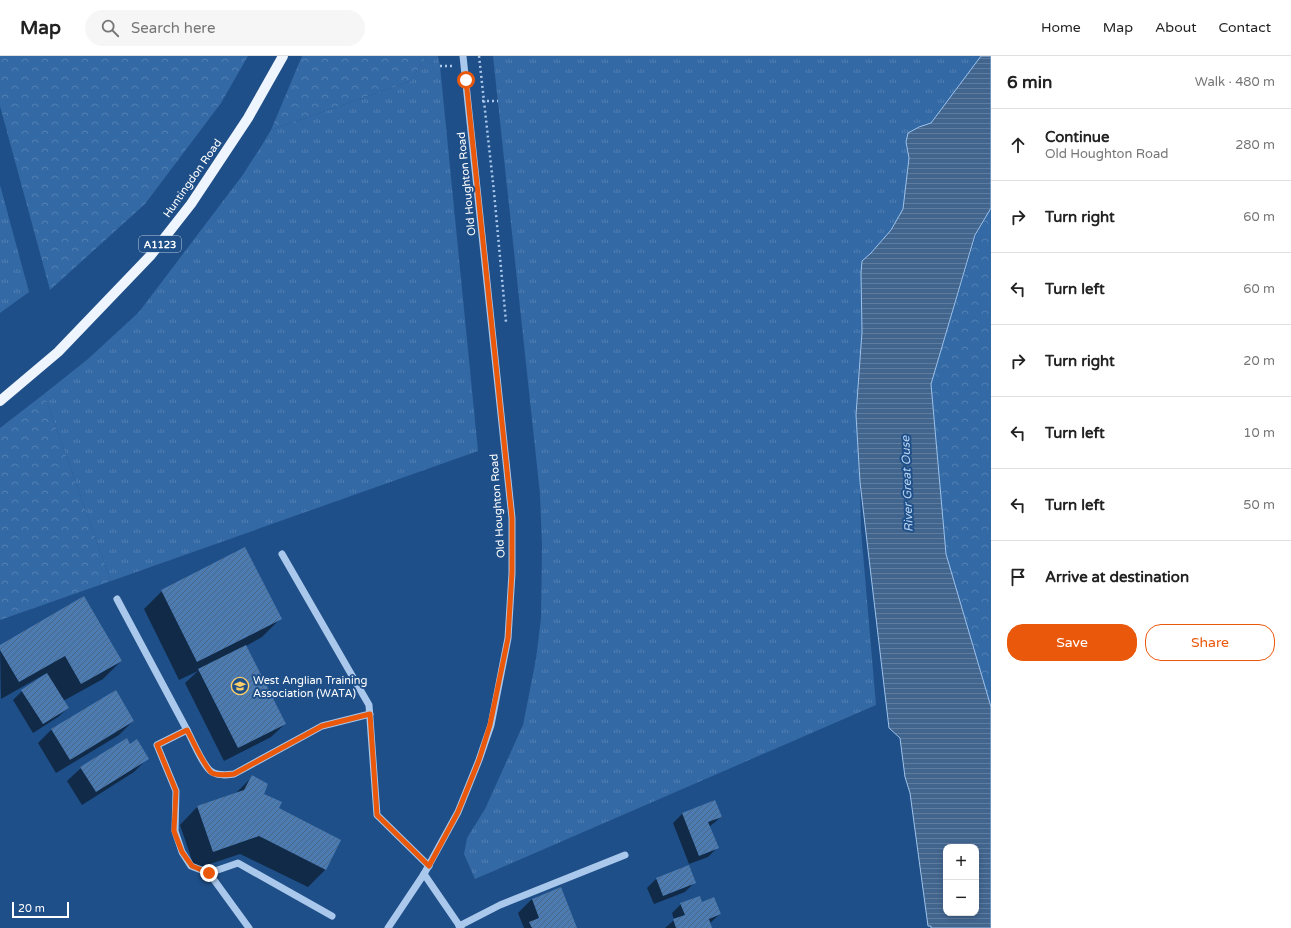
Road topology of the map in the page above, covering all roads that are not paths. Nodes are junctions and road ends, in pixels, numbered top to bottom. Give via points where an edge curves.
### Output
1 (283, 56) edge
2 (463, 56) edge
3 (0, 401) edge
4 (282, 554) dead end
5 (117, 598) dead end
6 (370, 714) junction
7 (187, 730) junction
8 (625, 856) dead end
9 (429, 866) junction
10 (209, 873) junction
11 (424, 874) junction
12 (332, 916) dead end
13 (460, 927) edge
14 (249, 928) edge
15 (388, 928) edge

1 - 3 main road, Huntingdon Road / A1123 via 248,118 191,204 152,255 58,352
2 - 9 street, Old Houghton Road via 512,518 512,572 508,638 490,725 458,812
4 - 6 street via 369,705
5 - 7 street
6 - 7 street via 322,726 234,774 221,775 212,772 206,766
6 - 9 street via 377,815
7 - 10 street via 157,745 176,791 174,831 182,852 192,866
8 - 13 street via 500,905
9 - 11 street, Old Houghton Road
10 - 12 street via 238,863
10 - 14 street
11 - 13 street
11 - 15 street, Old Houghton Road

